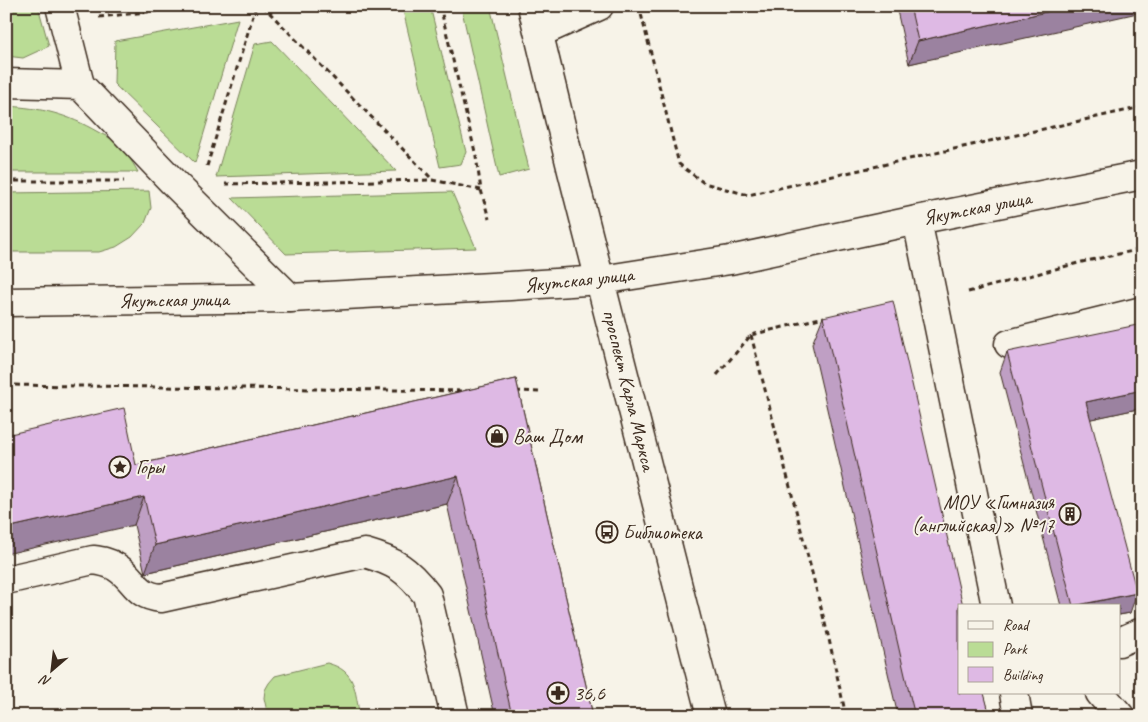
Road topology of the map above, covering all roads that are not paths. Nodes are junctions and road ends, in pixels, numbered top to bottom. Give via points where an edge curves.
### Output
1 (532, 6) edge
2 (599, 6) edge
3 (62, 13) edge
4 (539, 33) junction
5 (6, 83) edge
6 (80, 85) junction
7 (1142, 175) edge
8 (917, 220) junction
9 (601, 280) junction
10 (290, 298) junction
11 (6, 302) edge
12 (1142, 311) edge
13 (1009, 344) dead end
14 (6, 580) edge
15 (996, 604) edge
16 (1142, 632) edge
17 (1120, 642) edge
18 (1014, 694) edge
19 (1101, 694) edge
20 (455, 716) edge
21 (711, 716) edge
22 (1018, 716) edge
23 (1120, 716) edge

1 - 4 street, проспект Карла Маркса
2 - 4 street
3 - 6 street
4 - 9 street, проспект Карла Маркса
5 - 6 street
6 - 10 street
7 - 8 street, Якутская улица
8 - 9 street, Якутская улица via 730,260
8 - 15 street
9 - 10 street, Якутская улица
9 - 21 street, проспект Карла Маркса
10 - 11 street, Якутская улица
12 - 13 street
14 - 20 street via 93,560 116,567 143,593 161,598 365,553 372,555 401,567 428,595
16 - 17 street
18 - 22 street
19 - 23 street

